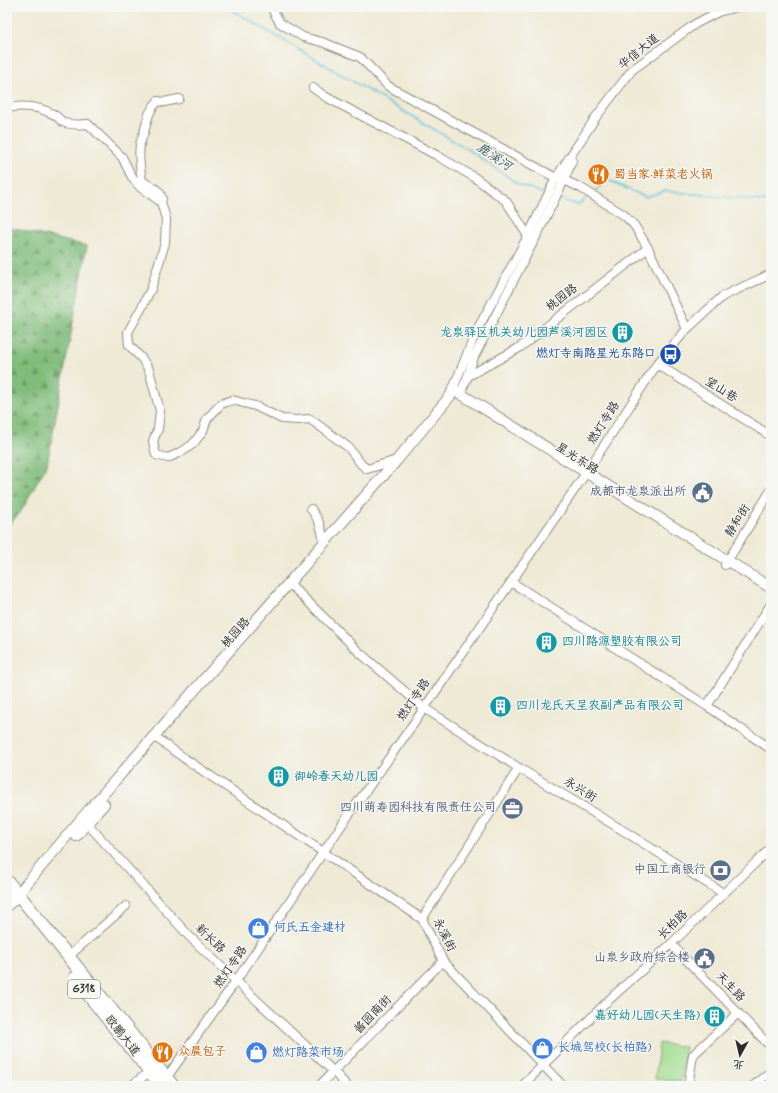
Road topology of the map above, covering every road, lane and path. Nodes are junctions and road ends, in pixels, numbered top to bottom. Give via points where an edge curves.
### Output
1 (271, 7) edge
2 (737, 7) edge
3 (313, 88) dead end
4 (179, 99) dead end
5 (7, 108) edge
6 (560, 179) junction
7 (161, 202) junction
8 (539, 222) junction
9 (528, 236) junction
10 (648, 248) junction
11 (771, 274) edge
12 (687, 329) junction
13 (657, 364) junction
14 (468, 376) junction
15 (455, 394) junction
16 (771, 436) edge
17 (396, 460) junction
18 (584, 475) junction
19 (771, 490) edge
20 (311, 509) dead end
21 (324, 542) junction
22 (726, 563) junction
23 (511, 582) junction
24 (290, 585) junction
25 (771, 588) edge
26 (771, 595) edge
27 (771, 604) edge
28 (707, 706) junction
29 (424, 708) junction
30 (157, 738) junction
31 (771, 749) edge
32 (519, 768) junction
33 (84, 821) junction
34 (771, 848) edge
35 (324, 852) junction
36 (7, 882) edge
37 (723, 893) junction
38 (14, 899) edge
39 (126, 906) dead end
40 (422, 919) junction
41 (671, 944) junction
42 (69, 956) junction
43 (443, 961) junction
44 (236, 981) junction
45 (738, 1013) junction
46 (771, 1047) edge
47 (543, 1065) junction
48 (153, 1068) junction
49 (771, 1071) edge
50 (334, 1072) junction
51 (166, 1084) edge
52 (131, 1086) edge
53 (319, 1086) edge
54 (347, 1086) edge
55 (522, 1086) edge
56 (563, 1086) edge
57 (688, 1086) edge
58 (753, 1086) edge

1 - 6 street via 280,23 302,37 360,57 388,86
2 - 6 street, 华信大道 via 718,12 695,24 632,70 578,143
3 - 9 street via 474,177 506,201
4 - 7 street via 158,101 154,105 147,117 140,143 139,164 142,181 160,193
5 - 7 street via 35,107 54,115 64,123 88,124 122,157 141,188
6 - 8 street, 华信大道
6 - 10 street via 581,188 624,215 634,225
7 - 17 street via 166,219 165,243 150,289 128,332 129,345 149,370 160,411 158,429 153,441 156,455 168,458 193,444 208,419 221,404 232,400 255,406 282,419 310,419 348,447 367,469
8 - 9 street
8 - 14 street, 桃园路 via 472,359
9 - 15 street via 476,332
10 - 12 street
10 - 14 street, 桃园路 via 519,348
11 - 12 street, 燃灯寺路 via 723,296
12 - 13 street, 燃灯寺路
13 - 16 street, 望山巷
13 - 18 street, 燃灯寺路
14 - 15 street, 桃园路
15 - 17 main road
15 - 18 main road, 星光东路
15 - 24 main road, 桃园路 via 402,464
17 - 21 main road
18 - 22 main road, 星光东路
18 - 23 street, 燃灯寺路
19 - 22 street, 静和街
20 - 21 street via 321,526
21 - 24 main road
22 - 25 main road, 星光东路
22 - 26 main road, 星光东路
23 - 28 street
23 - 29 street, 燃灯寺路
24 - 29 street, 永兴街 via 359,652
24 - 30 main road, 桃园路
27 - 28 street
28 - 31 street
29 - 32 street, 永兴街
29 - 35 street, 燃灯寺路
30 - 33 main road, 桃园路
30 - 35 street, 永溪街
32 - 37 street, 永兴街
32 - 40 street
33 - 38 main road, 桃园路
33 - 44 street, 新长路 via 189,936
34 - 37 street, 长柏路
35 - 40 street, 永溪街
35 - 44 street, 燃灯寺路
36 - 38 highway, G318
37 - 41 street, 长柏路
38 - 42 highway, 欧鹏大道 / G318
38 - 48 highway, 欧鹏大道 / G318
39 - 42 street
40 - 43 street, 永溪街
41 - 45 street, 天生路
41 - 47 street, 长柏路
42 - 48 highway, 欧鹏大道 / G318
43 - 47 street, 永溪街
43 - 50 street, 酱园南街
44 - 50 street, 新长路
44 - 51 street, 燃灯寺路
45 - 46 street, 天生路
45 - 57 street via 693,1055
47 - 55 street, 长柏路
47 - 56 street, 永溪街
48 - 51 highway, 欧鹏大道 / G318
48 - 52 street
49 - 58 street
50 - 53 street, 酱园南街
50 - 54 street, 新长路

